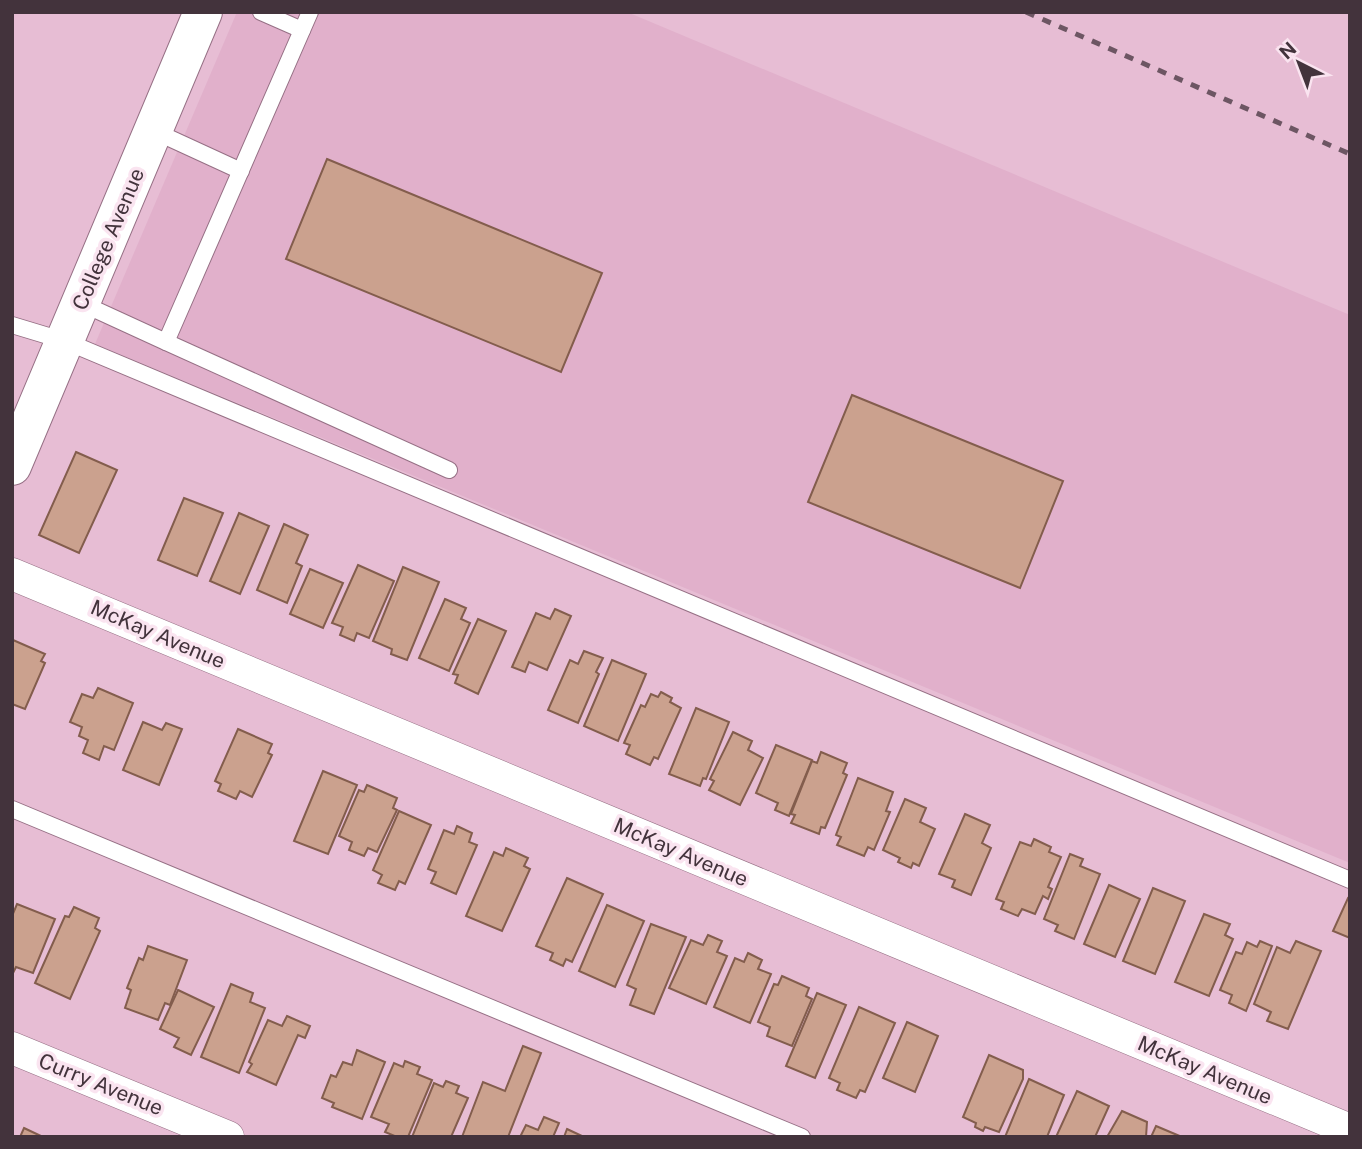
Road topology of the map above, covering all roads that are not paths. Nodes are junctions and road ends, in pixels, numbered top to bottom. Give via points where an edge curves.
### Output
1 (203, 12) edge
2 (261, 12) edge
3 (310, 12) edge
4 (302, 30) junction
5 (153, 131) junction
6 (241, 171) junction
7 (81, 303) junction
8 (12, 325) edge
9 (65, 341) junction
10 (166, 342) junction
11 (12, 466) edge
12 (449, 470) dead end
13 (12, 574) edge
14 (12, 808) edge
15 (1350, 880) edge
16 (12, 1048) edge
17 (1350, 1130) edge
18 (219, 1135) edge
19 (802, 1137) edge

1 - 5 street, College Avenue
2 - 4 lane
3 - 4 lane
4 - 6 lane
5 - 6 lane
5 - 7 street, College Avenue
6 - 10 lane
7 - 9 street, College Avenue
7 - 10 lane
8 - 9 lane
9 - 11 street, College Avenue
9 - 15 lane
10 - 12 lane
13 - 17 street, McKay Avenue
14 - 19 lane
16 - 18 street, Curry Avenue

